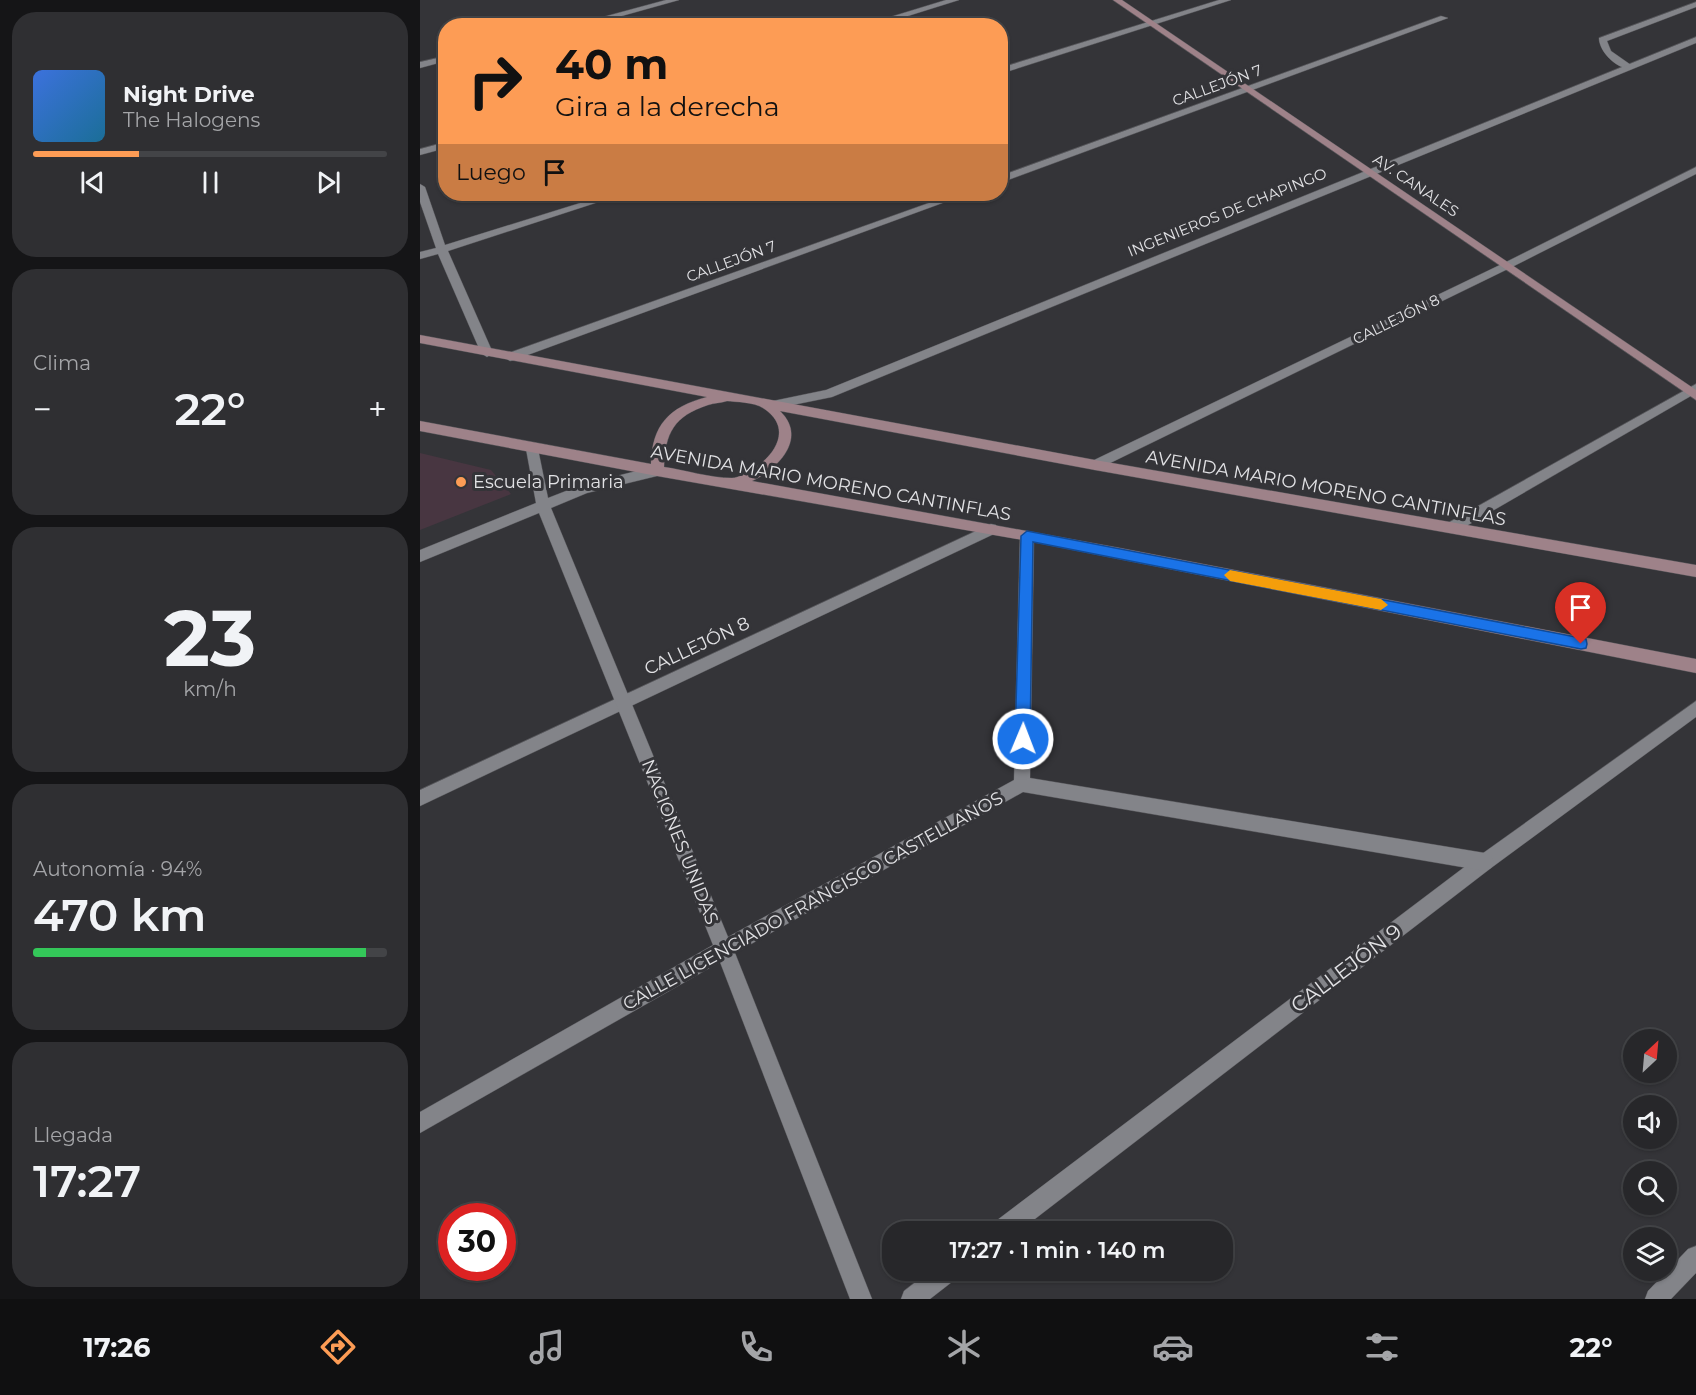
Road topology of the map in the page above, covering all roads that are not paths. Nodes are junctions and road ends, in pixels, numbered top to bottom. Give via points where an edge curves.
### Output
1 (675, 0) edge
2 (955, 0) edge
3 (1117, 0) edge
4 (1227, 0) edge
5 (1696, 4) edge
6 (605, 18) edge
7 (893, 18) edge
8 (1444, 18) dead end
9 (1151, 23) junction
10 (1696, 40) edge
11 (438, 60) edge
12 (420, 65) edge
13 (1628, 67) junction
14 (1008, 68) edge
15 (1249, 90) junction
16 (438, 147) edge
17 (420, 152) edge
18 (1696, 170) edge
19 (1370, 172) junction
20 (1008, 177) edge
21 (420, 187) edge
22 (596, 201) edge
23 (943, 201) edge
24 (442, 250) junction
25 (420, 256) edge
26 (1508, 265) junction
27 (420, 339) edge
28 (487, 353) junction
29 (510, 357) junction
30 (1694, 391) edge
31 (731, 397) junction
32 (768, 406) junction
33 (420, 426) edge
34 (532, 449) junction
35 (1095, 465) junction
36 (657, 471) junction
37 (738, 482) junction
38 (543, 505) junction
39 (1451, 528) junction
40 (991, 529) junction
41 (1027, 536) junction
42 (420, 555) edge
43 (1696, 571) edge
44 (1696, 666) edge
45 (624, 702) junction
46 (1696, 708) edge
47 (1022, 784) junction
48 (420, 798) edge
49 (1485, 862) junction
50 (724, 950) junction
51 (420, 1123) edge
52 (1014, 1221) edge
53 (1696, 1257) edge
54 (935, 1281) edge
55 (861, 1299) edge
56 (912, 1299) edge
57 (1656, 1299) edge

1 - 6 street
2 - 7 street
3 - 9 main road, AV. CANALES
4 - 9 street
5 - 13 street via 1602,40 1606,52
8 - 15 street, CALLEJÓN 7
9 - 14 street
9 - 15 main road, AV. CANALES
10 - 13 street, INGENIEROS DE CHAPINGO
11 - 12 street
13 - 19 street, INGENIEROS DE CHAPINGO
15 - 19 main road, AV. CANALES
15 - 20 street, CALLEJÓN 7
16 - 17 street
18 - 26 street, CALLEJÓN 8
19 - 26 main road, AV. CANALES
19 - 32 street, INGENIEROS DE CHAPINGO via 828,394
21 - 24 street
22 - 24 street
23 - 29 street, CALLEJÓN 7
24 - 25 street
24 - 28 street
26 - 30 main road, AV. CANALES
26 - 35 street, CALLEJÓN 8
27 - 28 main road, AVENIDA MARIO MORENO CANTINFLAS
28 - 29 main road, AVENIDA MARIO MORENO CANTINFLAS
29 - 31 main road, AVENIDA MARIO MORENO CANTINFLAS
30 - 39 street
31 - 32 main road, AVENIDA MARIO MORENO CANTINFLAS
31 - 36 main road via 702,402 676,416 658,443
32 - 35 main road, AVENIDA MARIO MORENO CANTINFLAS
32 - 37 main road via 785,425 781,452 757,475
33 - 34 main road, AVENIDA MARIO MORENO CANTINFLAS
34 - 36 main road, AVENIDA MARIO MORENO CANTINFLAS
34 - 38 street, NACIONES UNIDAS
35 - 39 main road, AVENIDA MARIO MORENO CANTINFLAS
36 - 37 main road, AVENIDA MARIO MORENO CANTINFLAS
36 - 38 street via 584,489
37 - 40 main road, AVENIDA MARIO MORENO CANTINFLAS
38 - 42 street
38 - 45 street, NACIONES UNIDAS
39 - 43 main road, AVENIDA MARIO MORENO CANTINFLAS
40 - 41 main road, AVENIDA MARIO MORENO CANTINFLAS
40 - 45 street, CALLEJÓN 8
41 - 44 main road, AVENIDA MARIO MORENO CANTINFLAS
41 - 47 street, CALLE LICENCIADO FRANCISCO CASTELLANOS
45 - 48 street, CALLEJÓN 8
45 - 50 street, NACIONES UNIDAS
46 - 49 street, CALLEJÓN 9
47 - 49 street
47 - 50 street, CALLE LICENCIADO FRANCISCO CASTELLANOS
49 - 52 street, CALLEJÓN 9
50 - 51 street, CALLE LICENCIADO FRANCISCO CASTELLANOS
50 - 55 street, NACIONES UNIDAS
53 - 57 street
54 - 56 street

